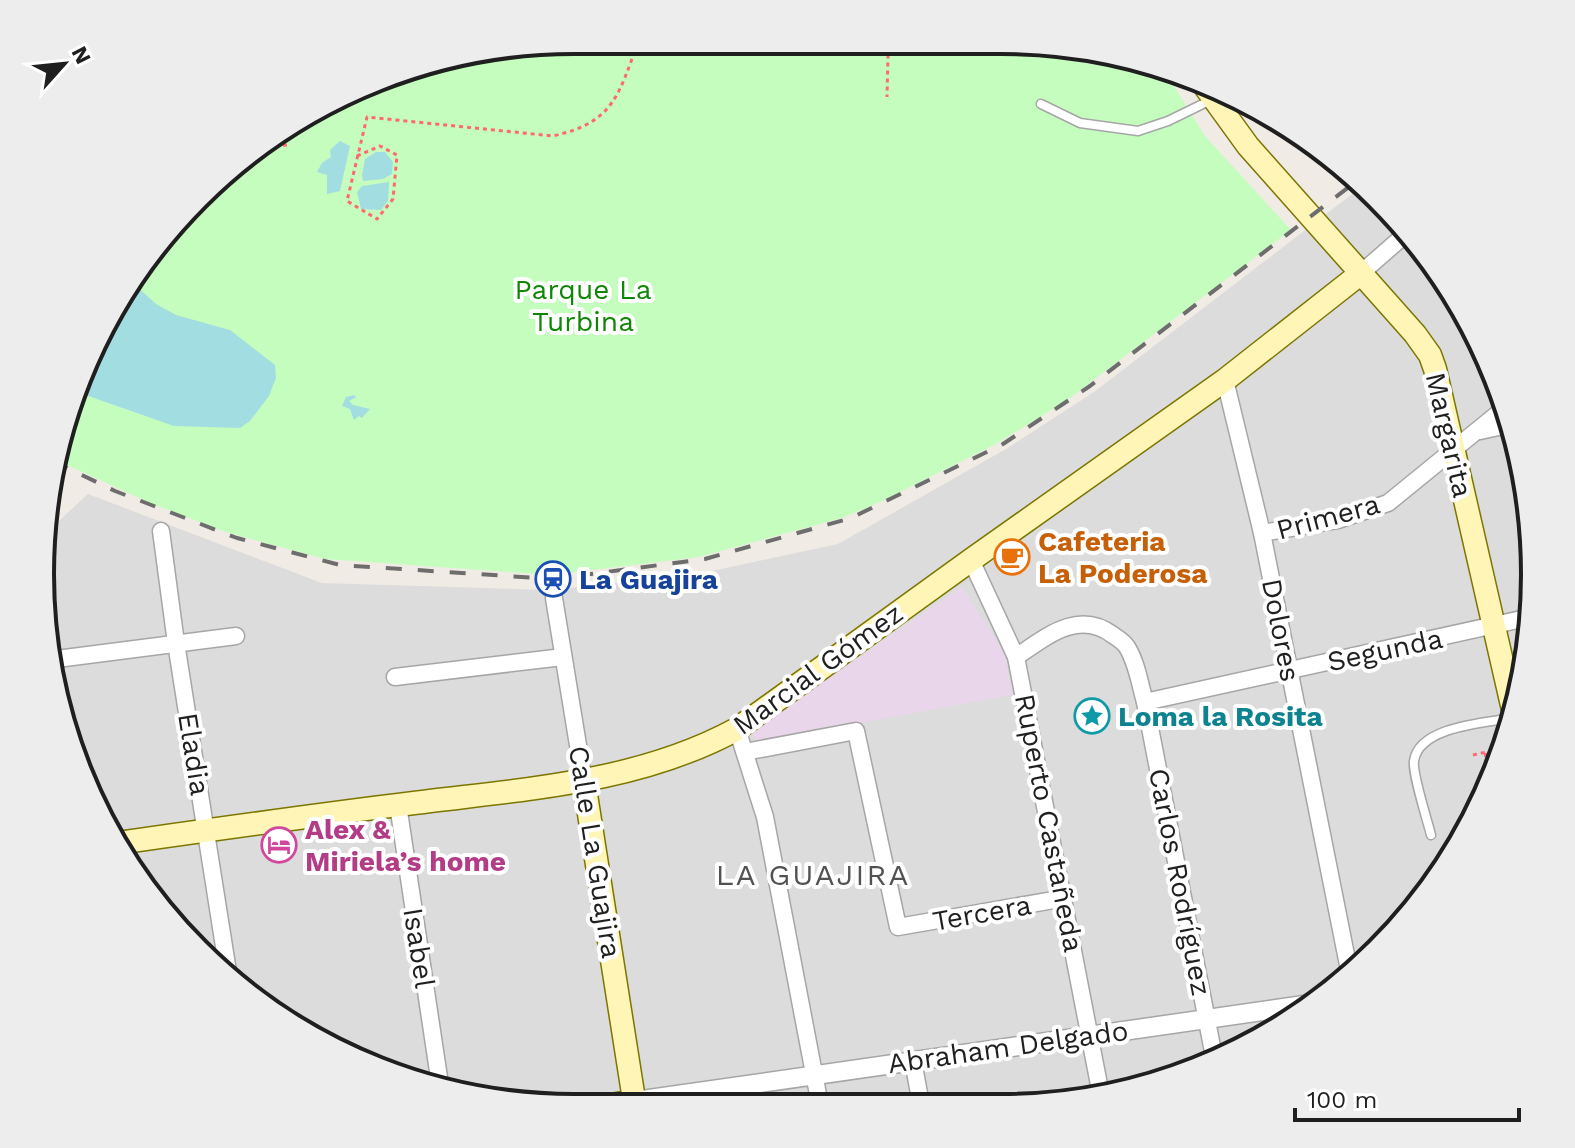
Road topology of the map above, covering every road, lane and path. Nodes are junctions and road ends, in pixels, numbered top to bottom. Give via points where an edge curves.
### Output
1 (634, 54) edge
2 (887, 54) edge
3 (1205, 96) edge
4 (887, 97) dead end
5 (1215, 101) edge
6 (1041, 104) dead end
7 (280, 145) edge
8 (287, 145) dead end
9 (357, 156) junction
10 (1399, 240) edge
11 (1360, 274) junction
12 (1225, 380) junction
13 (1496, 415) edge
14 (1499, 427) edge
15 (1475, 432) junction
16 (1454, 448) junction
17 (161, 531) dead end
18 (1262, 533) junction
19 (971, 560) junction
20 (554, 598) dead end
21 (1519, 620) edge
22 (1493, 626) junction
23 (236, 636) dead end
24 (176, 643) junction
25 (563, 657) junction
26 (1016, 657) junction
27 (61, 658) edge
28 (1289, 671) junction
29 (395, 677) dead end
30 (1508, 689) edge
31 (1145, 702) junction
32 (1500, 719) edge
33 (737, 729) junction
34 (745, 752) junction
35 (1489, 752) edge
36 (1485, 753) junction
37 (1473, 755) dead end
38 (1486, 759) edge
39 (584, 782) junction
40 (398, 805) junction
41 (207, 831) junction
42 (1431, 835) dead end
43 (129, 842) edge
44 (1065, 898) junction
45 (226, 961) edge
46 (1347, 962) edge
47 (1288, 1007) edge
48 (1207, 1018) junction
49 (1089, 1036) junction
50 (1213, 1048) edge
51 (913, 1061) junction
52 (815, 1075) junction
53 (439, 1076) edge
54 (1099, 1085) edge
55 (633, 1094) edge
56 (697, 1094) edge
57 (818, 1094) edge
58 (919, 1094) edge

1 - 9 path via 619,93 603,114 581,129 553,136 367,117
2 - 4 path
3 - 6 lane via 1168,121 1138,131 1080,123
5 - 11 main road, Margarita
7 - 8 path
9 - 9 path via 347,201 377,219 393,199 397,155 380,146
10 - 11 street, Marcial Gómez
11 - 12 main road, Marcial Gómez
11 - 16 main road, Margarita via 1430,355
12 - 18 street, Dolores
12 - 19 main road, Marcial Gómez
13 - 15 street
14 - 15 street, Primera
15 - 16 street, Primera
16 - 18 street, Primera via 1388,503 1338,520
16 - 22 main road, Margarita
17 - 24 street, Eladia
18 - 28 street, Dolores
19 - 26 street, Ruperto Castañeda
19 - 33 main road, Marcial Gómez
20 - 25 street, Calle La Guajira
21 - 22 street, Segunda
22 - 28 street, Segunda
22 - 30 main road, Margarita
23 - 24 street
24 - 27 street
24 - 41 street, Eladia
25 - 29 street
25 - 39 street, Calle La Guajira
26 - 31 street, Carlos Rodríguez via 1057,630 1097,625 1126,644
26 - 44 street, Ruperto Castañeda
28 - 31 street, Segunda
28 - 46 street, Dolores
31 - 48 street, Carlos Rodríguez
32 - 42 lane via 1444,730 1421,745 1414,761
33 - 34 street
33 - 39 main road, Marcial Gómez via 665,762
34 - 44 street, Tercera via 856,731 898,927
34 - 52 street via 765,817
35 - 36 path
36 - 37 path
36 - 38 path
39 - 40 main road, Marcial Gómez
39 - 55 main road, Calle La Guajira
40 - 41 main road, Marcial Gómez
40 - 53 street, Isabel
41 - 43 main road, Marcial Gómez
41 - 45 street, Eladia
44 - 49 street, Ruperto Castañeda
47 - 48 street, Abraham Delgado
48 - 49 street, Abraham Delgado
48 - 50 street, Carlos Rodríguez
49 - 51 street, Abraham Delgado
49 - 54 street, Ruperto Castañeda
51 - 52 street, Abraham Delgado
51 - 58 street
52 - 56 street, Abraham Delgado
52 - 57 street

